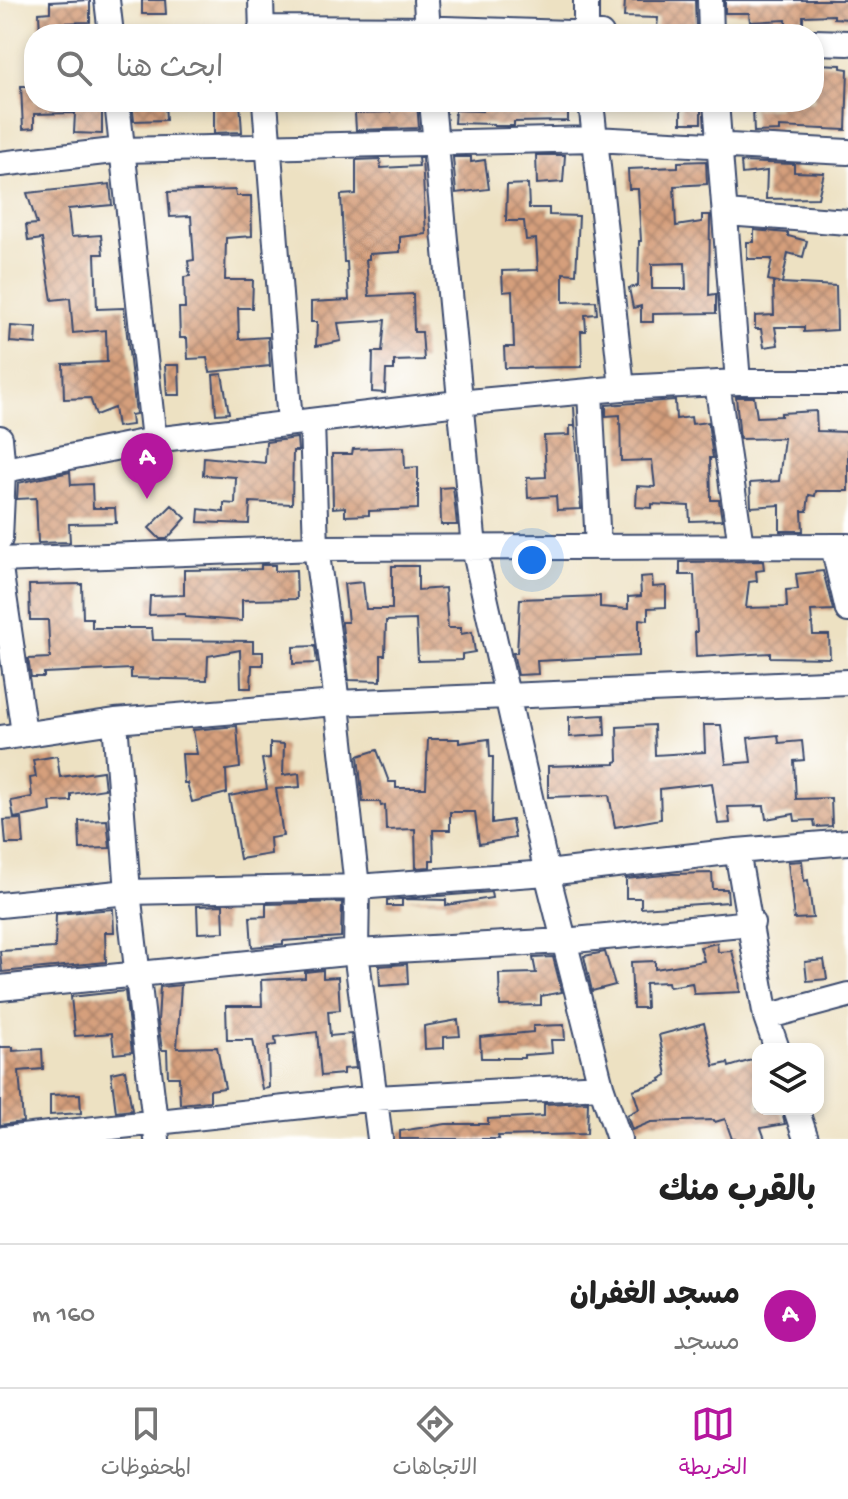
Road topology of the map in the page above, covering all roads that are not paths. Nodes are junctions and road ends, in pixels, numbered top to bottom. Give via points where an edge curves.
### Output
1 (107, 0) edge
2 (261, 0) edge
3 (426, 0) edge
4 (586, 0) edge
5 (710, 0) edge
6 (110, 24) edge
7 (261, 24) edge
8 (428, 24) edge
9 (586, 24) edge
10 (711, 24) edge
11 (824, 42) edge
12 (848, 43) edge
13 (118, 112) edge
14 (265, 112) edge
15 (433, 112) edge
16 (592, 112) edge
17 (717, 112) edge
18 (594, 139) junction
19 (435, 142) junction
20 (720, 144) junction
21 (266, 146) junction
22 (122, 150) junction
23 (848, 152) edge
24 (0, 164) edge
25 (726, 213) junction
26 (848, 222) edge
27 (848, 382) edge
28 (728, 383) junction
29 (622, 388) junction
30 (590, 392) junction
31 (458, 403) junction
32 (301, 422) junction
33 (0, 438) edge
34 (154, 440) junction
35 (2, 471) edge
36 (0, 539) edge
37 (741, 546) junction
38 (840, 546) edge
39 (598, 547) junction
40 (316, 548) junction
41 (474, 548) junction
42 (0, 560) edge
43 (0, 568) edge
44 (848, 610) edge
45 (848, 682) edge
46 (508, 696) junction
47 (336, 703) junction
48 (115, 721) junction
49 (12, 736) edge
50 (848, 842) edge
51 (737, 851) junction
52 (547, 873) junction
53 (357, 887) junction
54 (128, 892) junction
55 (0, 905) edge
56 (752, 923) junction
57 (564, 941) junction
58 (356, 952) junction
59 (137, 974) junction
60 (0, 988) edge
61 (848, 995) edge
62 (766, 1017) junction
63 (775, 1043) edge
64 (601, 1086) junction
65 (376, 1098) junction
66 (798, 1115) edge
67 (157, 1132) edge
68 (4, 1139) edge
69 (380, 1139) edge
70 (619, 1139) edge
71 (806, 1139) edge

1 - 6 street
2 - 7 street
3 - 8 street
4 - 9 street
5 - 10 street
11 - 12 street
13 - 22 street
14 - 21 street
15 - 19 street
16 - 18 street
17 - 20 street
18 - 19 street
18 - 20 street
18 - 29 street
19 - 21 street
19 - 31 street
20 - 23 street
20 - 25 street
21 - 22 street
21 - 32 street
22 - 24 street
22 - 34 street
25 - 26 street
25 - 28 street
27 - 28 street
28 - 29 street
28 - 37 street
29 - 30 street
30 - 31 street
30 - 39 street
31 - 32 street
31 - 41 street
32 - 34 street
32 - 40 street
33 - 35 street
34 - 35 street
35 - 36 street
37 - 38 street
37 - 39 street
38 - 44 street
39 - 41 street
40 - 41 street
40 - 42 street
40 - 47 street
41 - 46 street
43 - 49 street
45 - 46 street
46 - 47 street
46 - 52 street
47 - 48 street
47 - 53 street
48 - 49 street
48 - 54 street
50 - 51 street
51 - 52 street
51 - 56 street
52 - 53 street
52 - 57 street
53 - 54 street
53 - 58 street
54 - 55 street
54 - 59 street
56 - 57 street
56 - 62 street
57 - 58 street
57 - 64 street
58 - 59 street
58 - 65 street
59 - 60 street
59 - 67 street
61 - 62 street
62 - 63 street
64 - 65 street
64 - 70 street
65 - 67 street
65 - 69 street
66 - 71 street
67 - 68 street

